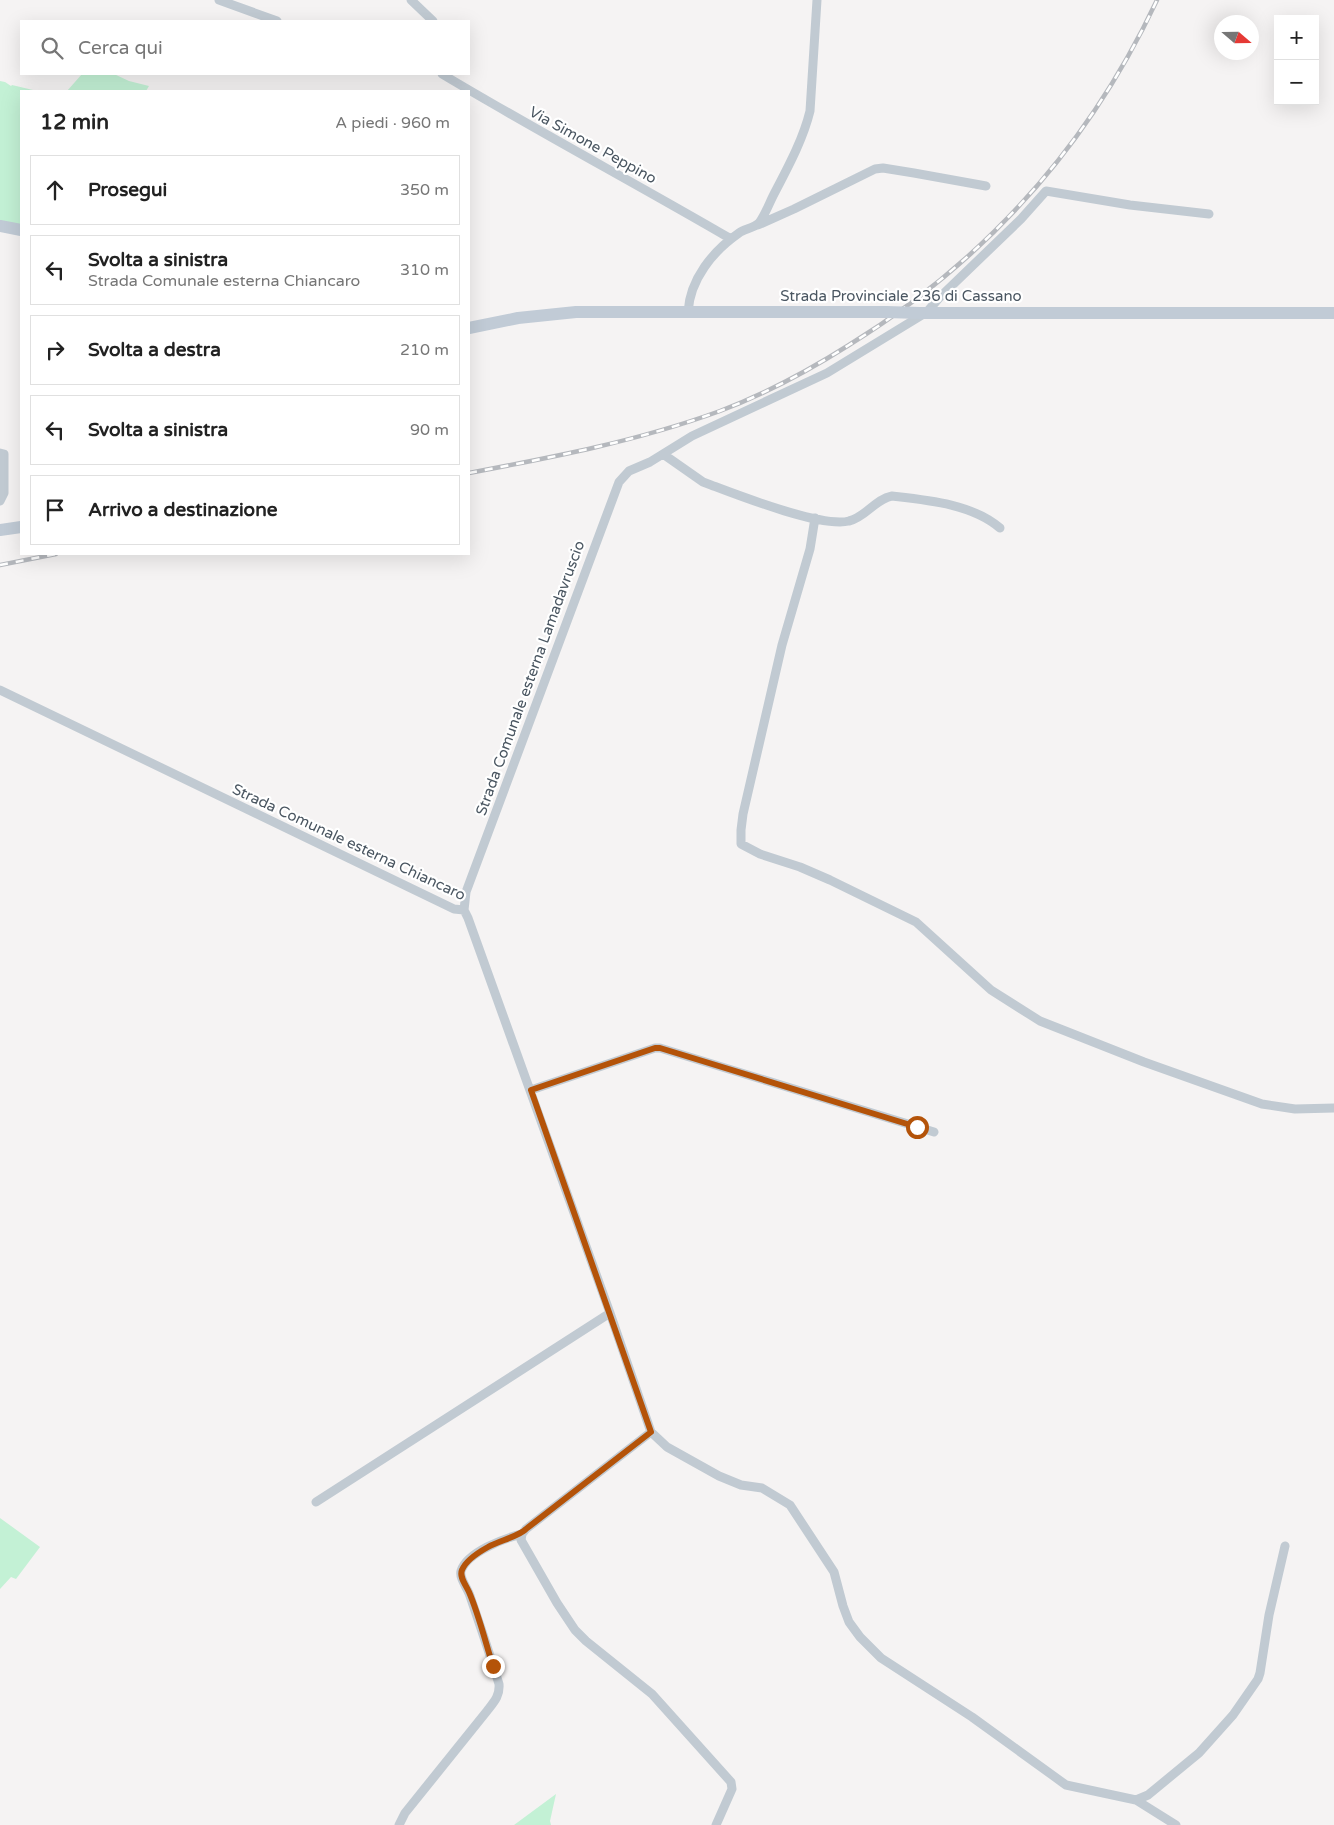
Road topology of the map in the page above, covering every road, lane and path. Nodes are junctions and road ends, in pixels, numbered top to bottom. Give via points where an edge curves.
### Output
1 (219, 0) edge
2 (411, 0) edge
3 (817, 0) edge
4 (274, 20) edge
5 (433, 20) edge
6 (457, 77) edge
7 (986, 186) dead end
8 (1208, 214) dead end
9 (758, 225) junction
10 (0, 226) edge
11 (20, 230) edge
12 (731, 239) junction
13 (688, 312) junction
14 (923, 312) junction
15 (1334, 313) edge
16 (470, 328) edge
17 (0, 453) edge
18 (663, 454) junction
19 (0, 501) edge
20 (816, 518) junction
21 (20, 527) edge
22 (1000, 528) dead end
23 (0, 530) edge
24 (0, 690) edge
25 (464, 910) junction
26 (531, 1090) junction
27 (1334, 1108) edge
28 (934, 1132) dead end
29 (610, 1313) junction
30 (651, 1432) junction
31 (316, 1502) dead end
32 (522, 1534) junction
33 (1285, 1546) dead end
34 (1136, 1800) junction
35 (399, 1825) edge
36 (716, 1825) edge
37 (1176, 1825) edge

1 - 4 street
2 - 5 street
3 - 9 street via 808,120
6 - 12 street, Via Simone Peppino
7 - 9 street via 875,169
8 - 14 street, Strada Comunale esterna Lamadavruscio via 1046,191
9 - 12 street
10 - 11 main road
12 - 13 street via 708,261 689,302
13 - 14 main road, Strada Provinciale 236 di Cassano, bridge
13 - 16 main road, Strada Provinciale 236 di Cassano via 560,313
14 - 15 main road, Strada Provinciale 236 di Cassano
14 - 18 street, Strada Comunale esterna Lamadavruscio via 827,373 692,436
17 - 19 street via 4,454 4,493
18 - 20 street via 703,482
18 - 25 street, Strada Comunale esterna Lamadavruscio via 629,471 619,482 466,892
20 - 22 street via 840,523 850,521 885,497 892,496 977,513
20 - 27 street via 782,645 743,814 741,844 823,877 916,922 991,990 1040,1021 1262,1104 1295,1109
21 - 23 main road
24 - 25 street, Strada Comunale esterna Chiancaro via 454,909
25 - 26 street, Strada Comunale esterna Chiancaro
26 - 28 street via 660,1048
26 - 29 street, Strada Comunale esterna Chiancaro
29 - 30 street, Strada Comunale esterna Chiancaro
29 - 31 street
30 - 32 street
30 - 34 street, Strada Comunale esterna Chiancaro via 667,1447 719,1476 741,1485 762,1488 790,1505 834,1572 850,1622 881,1658 972,1717 1066,1785
32 - 35 street via 496,1542 481,1551 462,1571 500,1691 404,1814
32 - 36 street via 524,1547 575,1630 652,1694 731,1782 732,1790
33 - 34 street via 1258,1679 1233,1715 1199,1752 1148,1796
34 - 37 street, Strada Comunale esterna Chiancaro

